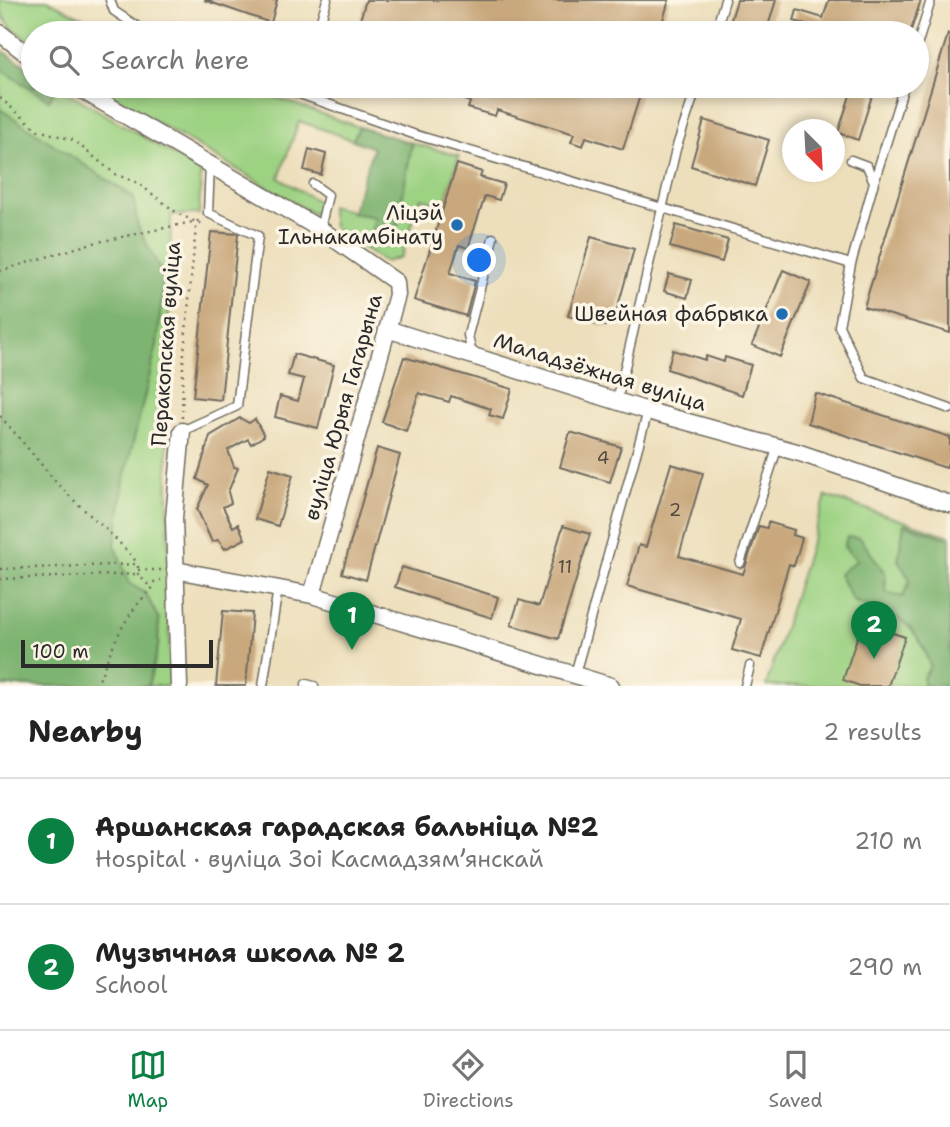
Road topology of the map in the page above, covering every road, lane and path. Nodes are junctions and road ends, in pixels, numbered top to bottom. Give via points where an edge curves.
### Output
1 (110, 0) edge
2 (327, 0) edge
3 (725, 0) edge
4 (931, 0) edge
5 (129, 21) edge
6 (321, 21) edge
7 (719, 21) edge
8 (925, 21) edge
9 (0, 33) edge
10 (21, 50) edge
11 (96, 98) edge
12 (313, 98) edge
13 (693, 98) edge
14 (900, 98) edge
15 (0, 99) edge
16 (851, 160) dead end
17 (210, 164) junction
18 (874, 182) junction
19 (313, 184) dead end
20 (661, 206) junction
21 (205, 217) junction
22 (196, 222) junction
23 (320, 229) junction
24 (493, 238) dead end
25 (851, 264) junction
26 (0, 271) edge
27 (387, 329) junction
28 (472, 355) junction
29 (617, 401) junction
30 (950, 409) edge
31 (648, 411) junction
32 (0, 416) edge
33 (182, 430) junction
34 (778, 446) junction
35 (950, 504) edge
36 (740, 563) dead end
37 (138, 564) junction
38 (0, 569) edge
39 (175, 570) junction
40 (138, 572) junction
41 (0, 579) edge
42 (158, 583) junction
43 (278, 588) junction
44 (312, 595) junction
45 (750, 666) dead end
46 (575, 674) junction
47 (97, 686) edge
48 (179, 686) edge
49 (263, 686) edge
50 (611, 686) edge
51 (746, 686) edge

1 - 5 lane via 114,11
2 - 6 lane
3 - 7 lane
4 - 8 lane
9 - 10 street
11 - 17 street
12 - 20 lane via 413,134
13 - 20 lane
14 - 18 lane
15 - 22 path via 38,130 73,140 114,174 138,183 177,214
16 - 18 lane via 867,166
17 - 21 lane
17 - 23 street, вуліца Юрыя Гагарына
18 - 25 lane
19 - 23 lane via 328,195
20 - 25 lane
20 - 29 lane
21 - 22 path
21 - 33 path, Перакопская вуліца via 196,227 183,363
21 - 33 lane via 258,236 257,249 237,406
22 - 26 path via 89,244
23 - 27 street, вуліца Юрыя Гагарына via 396,282 399,288
24 - 28 lane via 468,335
25 - 30 lane via 839,326 864,378
27 - 28 street, Маладзёжная вуліца
27 - 44 street, вуліца Юрыя Гагарына
28 - 29 street, Маладзёжная вуліца
29 - 31 street, Маладзёжная вуліца
31 - 34 street, Маладзёжная вуліца
31 - 46 lane
32 - 37 path
33 - 39 street, Перакопская вуліца via 175,493
34 - 35 street, Маладзёжная вуліца
34 - 36 lane
37 - 38 path
37 - 40 path
39 - 40 path
39 - 42 path
39 - 43 street
39 - 48 street, Перакопская вуліца
40 - 41 path
40 - 42 path via 147,584
42 - 47 path via 136,603 114,641
43 - 44 street
43 - 49 lane
44 - 46 street
45 - 51 lane
46 - 50 street

